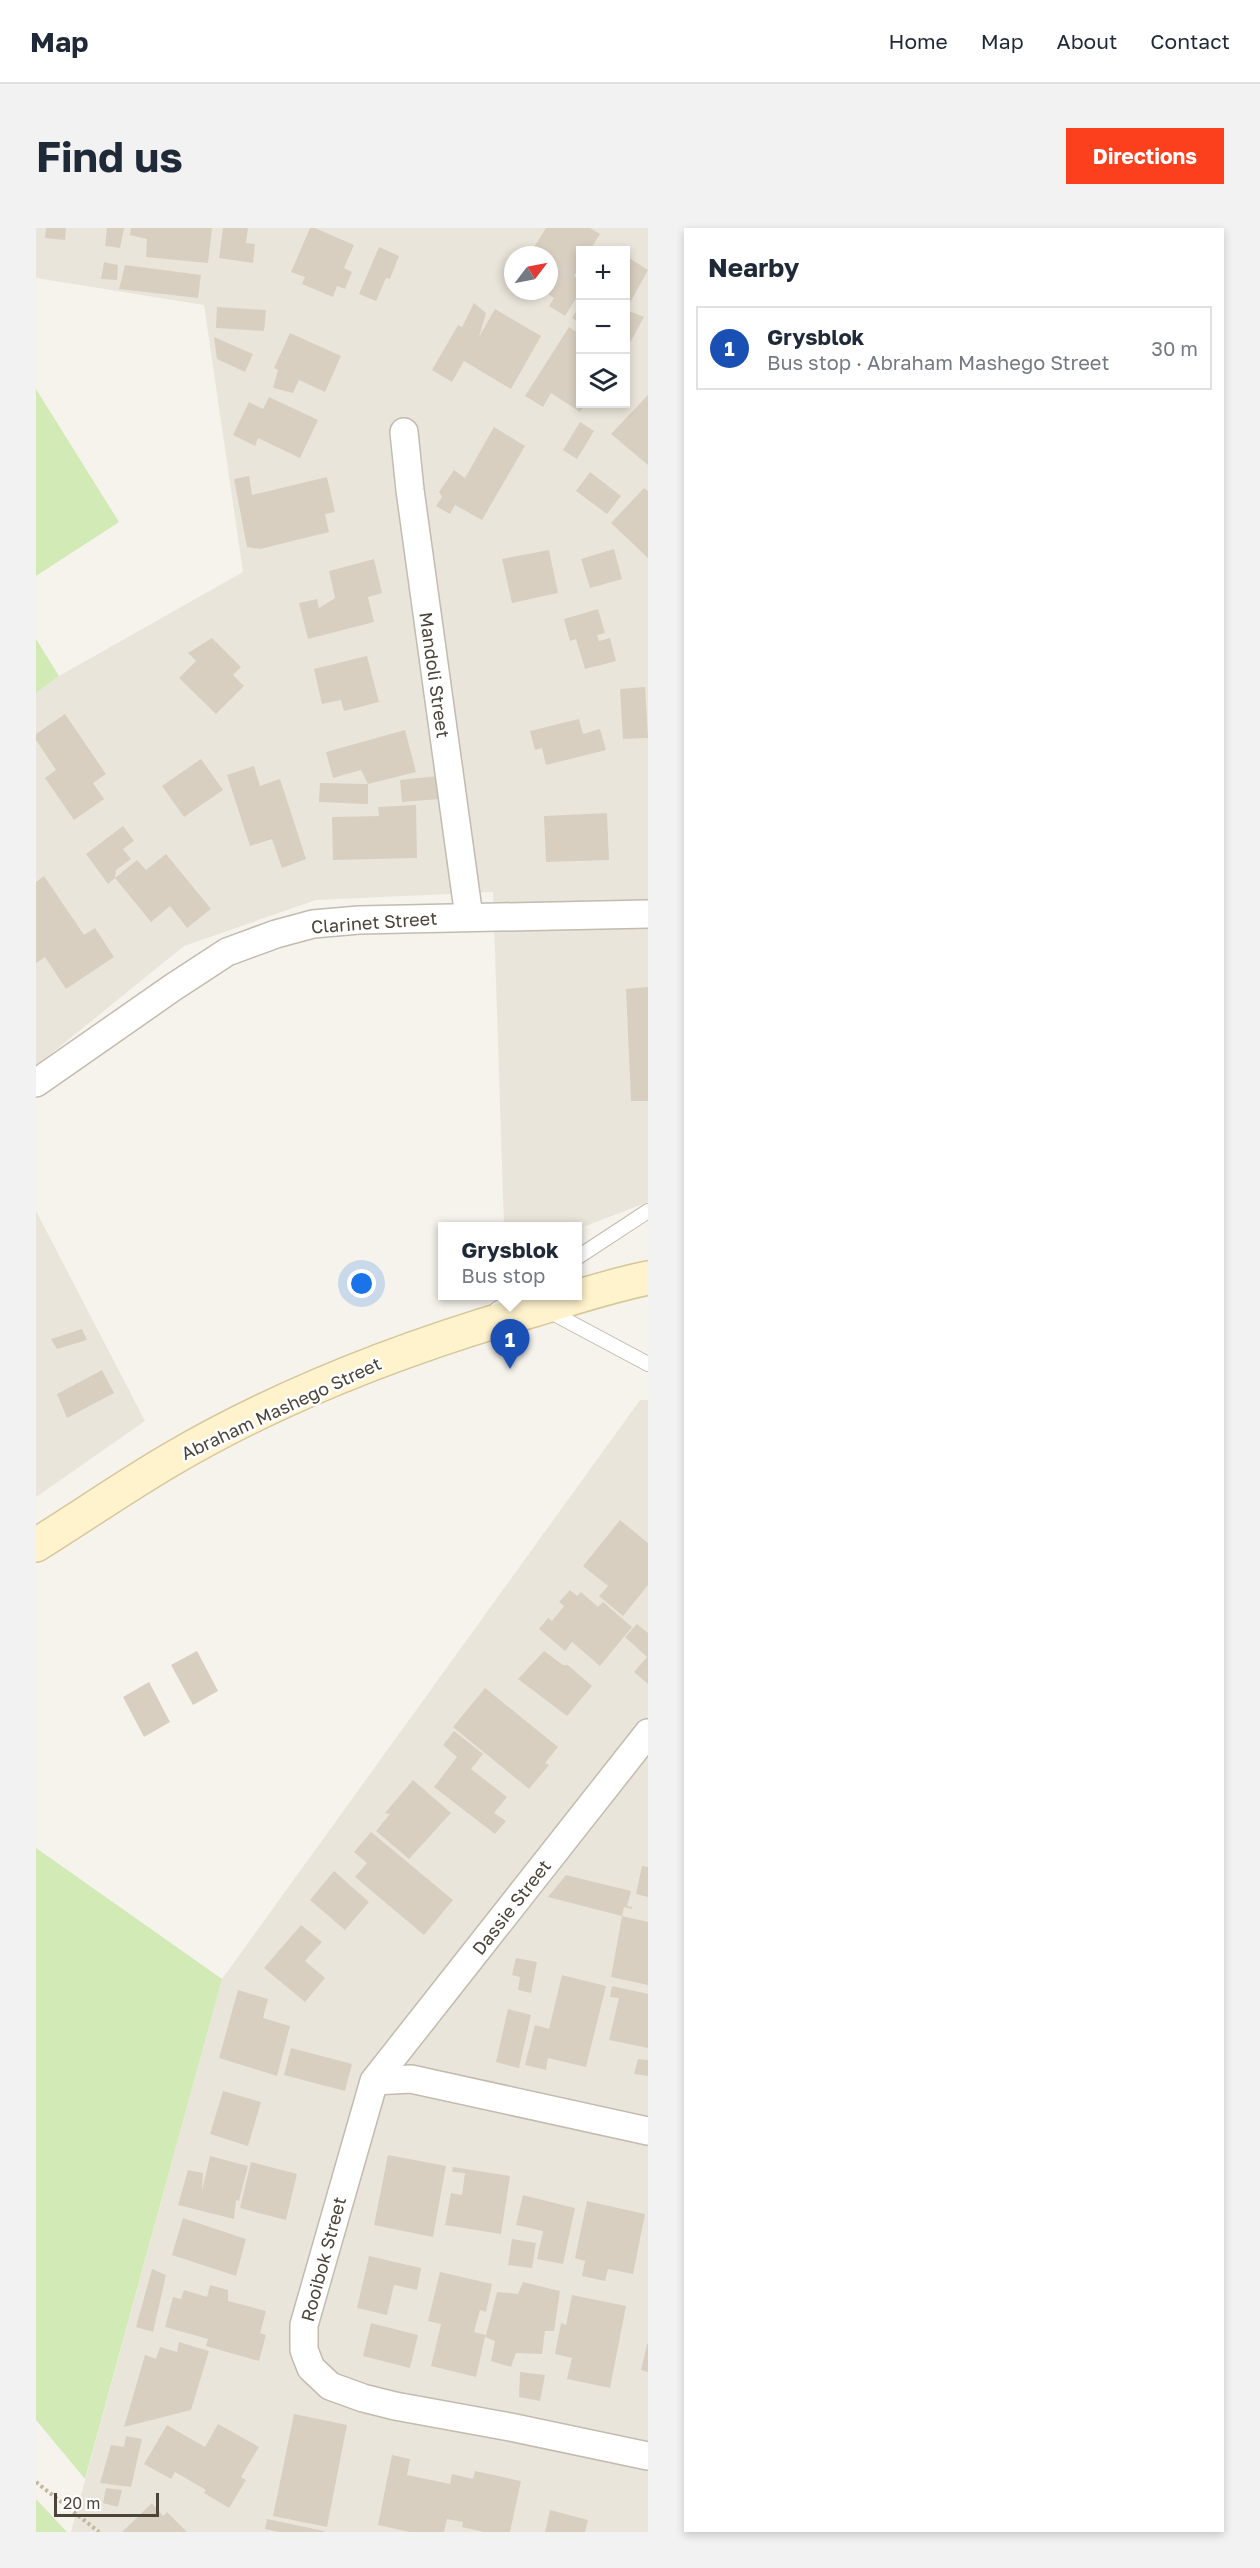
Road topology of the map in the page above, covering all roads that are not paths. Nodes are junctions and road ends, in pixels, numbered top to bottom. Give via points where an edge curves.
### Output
1 (404, 432) dead end
2 (648, 914) edge
3 (469, 917) junction
4 (36, 1083) edge
5 (648, 1211) edge
6 (582, 1254) edge
7 (648, 1278) edge
8 (582, 1291) edge
9 (530, 1301) edge
10 (648, 1364) edge
11 (36, 1545) edge
12 (648, 1733) edge
13 (374, 2081) junction
14 (648, 2131) edge
15 (648, 2456) edge

1 - 3 street, Mandoli Street
2 - 3 street, Clarinet Street
3 - 4 street, Clarinet Street via 313,924 227,952
5 - 6 lane
7 - 8 main road, Abraham Mashego Street
9 - 10 lane
9 - 11 main road, Abraham Mashego Street via 466,1330 348,1372 259,1414 170,1460
12 - 13 street, Dassie Street
13 - 14 street via 411,2079
13 - 15 street, Rooibok Street via 304,2325 304,2350 311,2368 330,2386 363,2398

